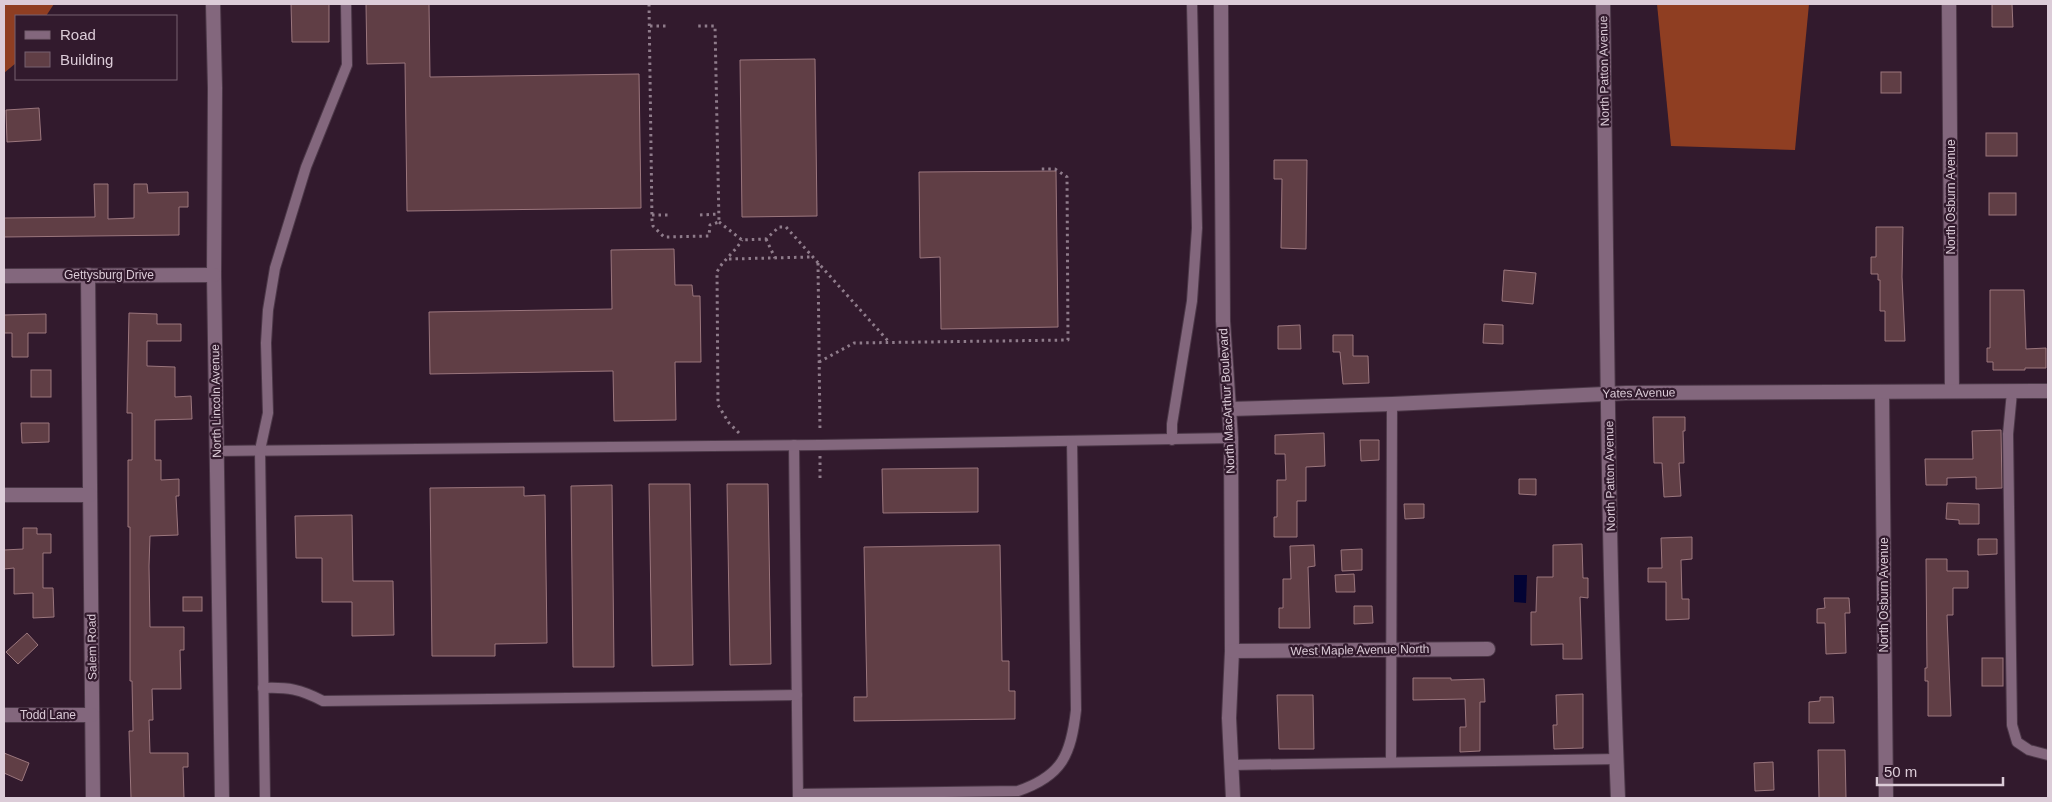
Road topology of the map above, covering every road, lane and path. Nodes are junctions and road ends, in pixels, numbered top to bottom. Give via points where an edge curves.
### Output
1 (213, 4) edge
2 (346, 4) edge
3 (649, 4) edge
4 (1192, 4) edge
5 (1221, 4) edge
6 (1603, 4) edge
7 (1949, 4) edge
8 (650, 26) junction
9 (669, 26) dead end
10 (696, 26) dead end
11 (1040, 169) dead end
12 (718, 214) junction
13 (652, 215) junction
14 (669, 215) dead end
15 (700, 215) dead end
16 (719, 222) junction
17 (766, 239) junction
18 (742, 240) junction
19 (813, 257) junction
20 (728, 258) junction
21 (775, 258) junction
22 (818, 262) junction
23 (88, 274) junction
24 (214, 274) junction
25 (4, 276) edge
26 (890, 342) junction
27 (819, 362) junction
28 (1952, 391) junction
29 (2048, 391) edge
30 (1882, 392) junction
31 (2012, 392) junction
32 (1608, 394) junction
33 (1392, 404) junction
34 (1230, 409) junction
35 (747, 433) dead end
36 (820, 436) dead end
37 (1231, 438) junction
38 (1172, 440) junction
39 (1072, 442) junction
40 (794, 445) junction
41 (260, 450) junction
42 (217, 451) junction
43 (820, 455) dead end
44 (820, 481) dead end
45 (4, 495) edge
46 (90, 495) junction
47 (1391, 649) junction
48 (1488, 649) dead end
49 (1232, 651) junction
50 (263, 688) junction
51 (797, 695) junction
52 (4, 715) edge
53 (92, 715) junction
54 (2048, 755) edge
55 (1617, 759) junction
56 (1391, 762) junction
57 (1230, 765) junction
58 (798, 796) edge
59 (93, 798) edge
60 (222, 798) edge
61 (265, 798) edge
62 (1233, 798) edge
63 (1618, 798) edge
64 (1886, 798) edge

1 - 24 street, North Lincoln Avenue
2 - 41 lane via 347,66 306,167 275,268 266,343 268,413
3 - 8 path
4 - 38 lane via 1197,228 1192,301
5 - 34 street, North MacArthur Boulevard via 1223,320
6 - 32 street, North Patton Avenue
7 - 28 street, North Osburn Avenue
8 - 9 path
8 - 13 path
10 - 12 path via 715,26
11 - 26 path via 1055,169 1067,177 1068,340
12 - 15 path
12 - 16 path
13 - 14 path
13 - 16 path via 653,226 664,237 709,236 710,225
16 - 18 path
17 - 18 path
17 - 19 path via 779,227 786,227
17 - 21 path
18 - 20 path
19 - 21 path
19 - 22 path
20 - 21 path
20 - 35 path via 717,272 718,405 734,430
22 - 26 path
22 - 27 path
23 - 24 street, Gettysburg Drive
23 - 25 street, Gettysburg Drive
23 - 46 street, Salem Road
24 - 42 street, North Lincoln Avenue
26 - 27 path via 854,343
27 - 36 path
28 - 30 street, Yates Avenue
28 - 31 street, Yates Avenue
29 - 31 street, Yates Avenue
30 - 32 street, Yates Avenue
30 - 64 street, North Osburn Avenue
31 - 54 lane via 2008,434 2012,726 2017,742 2029,750
32 - 33 street, Yates Avenue
32 - 55 street, North Patton Avenue
33 - 34 street, Yates Avenue
33 - 47 lane
34 - 37 street, North MacArthur Boulevard
37 - 38 lane
37 - 49 street, North MacArthur Boulevard
38 - 39 lane
39 - 40 lane
39 - 58 lane via 1076,710 1074,734 1058,767 1049,777 1018,791
40 - 41 lane
40 - 51 lane
41 - 42 lane
41 - 50 lane
42 - 60 street, North Lincoln Avenue
43 - 44 path
45 - 46 street
46 - 53 street, Salem Road
47 - 48 street, West Maple Avenue North
47 - 49 street, West Maple Avenue North
47 - 56 lane
49 - 57 street, North MacArthur Boulevard
50 - 51 lane via 302,690 323,701
50 - 61 lane
51 - 58 lane
52 - 53 street, Todd Lane
53 - 59 street, Salem Road
55 - 56 lane
55 - 63 street, North Patton Avenue
56 - 57 lane
57 - 62 street, North MacArthur Boulevard

